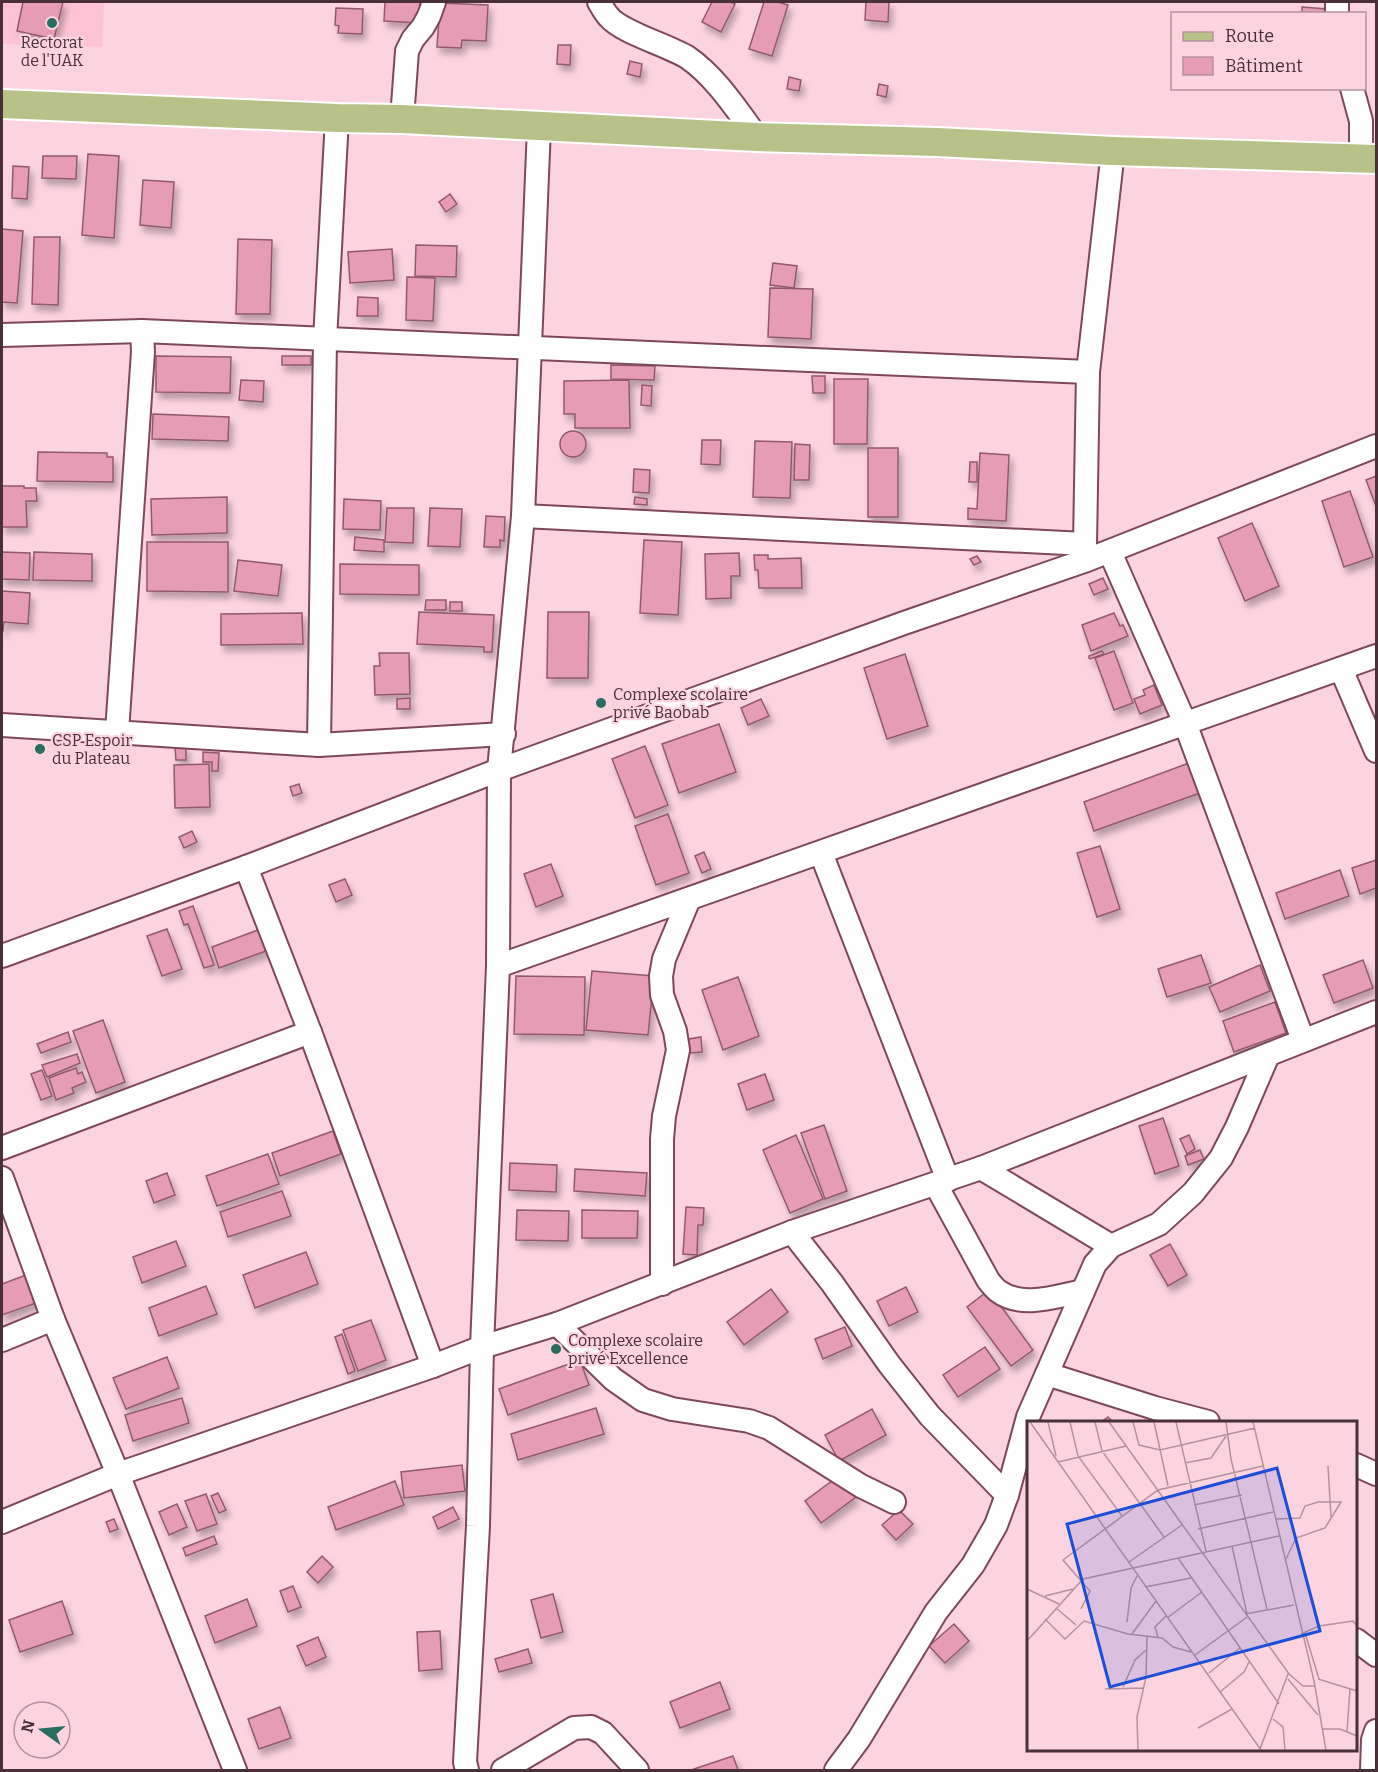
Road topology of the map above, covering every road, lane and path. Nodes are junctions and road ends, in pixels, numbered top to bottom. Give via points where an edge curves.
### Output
1 (434, 2) edge
2 (599, 2) edge
3 (1353, 90) edge
4 (2, 104) edge
5 (337, 118) junction
6 (402, 119) junction
7 (1369, 121) edge
8 (539, 127) junction
9 (757, 137) junction
10 (1113, 151) junction
11 (1369, 159) edge
12 (142, 331) junction
13 (2, 335) edge
14 (325, 340) junction
15 (529, 349) junction
16 (1088, 372) junction
17 (1377, 446) edge
18 (524, 516) junction
19 (1086, 552) junction
20 (1110, 552) junction
21 (1377, 656) edge
22 (1341, 669) junction
23 (1185, 723) junction
24 (2, 725) edge
25 (117, 732) junction
26 (504, 734) junction
27 (319, 745) junction
28 (1377, 751) edge
29 (500, 770) junction
30 (821, 853) junction
31 (246, 867) junction
32 (689, 899) junction
33 (2, 957) edge
34 (498, 966) junction
35 (1377, 1012) edge
36 (310, 1032) junction
37 (1303, 1040) junction
38 (1268, 1055) junction
39 (2, 1148) edge
40 (981, 1168) junction
41 (2, 1178) edge
42 (942, 1182) junction
43 (792, 1232) junction
44 (1111, 1246) junction
45 (662, 1284) junction
46 (1083, 1292) junction
47 (53, 1319) junction
48 (557, 1324) junction
49 (2, 1340) edge
50 (482, 1347) junction
51 (433, 1366) junction
52 (1047, 1374) junction
53 (1157, 1415) edge
54 (1201, 1421) edge
55 (1357, 1465) edge
56 (118, 1474) junction
57 (1377, 1474) edge
58 (1007, 1496) junction
59 (894, 1502) dead end
60 (2, 1522) edge
61 (1357, 1641) edge
62 (1377, 1655) edge
63 (1377, 1731) edge
64 (236, 1770) edge
65 (467, 1770) edge
66 (503, 1770) edge
67 (637, 1770) edge
68 (836, 1770) edge
69 (1372, 1770) edge

1 - 6 street via 407,51
2 - 9 street via 610,19 688,58 713,79
3 - 7 street
4 - 5 main road
5 - 6 main road
5 - 14 street
6 - 8 main road
7 - 11 street
8 - 9 main road
8 - 15 street
9 - 10 main road
10 - 11 main road
10 - 16 street
12 - 13 street
12 - 14 street
12 - 25 street
14 - 15 street
14 - 27 street
15 - 16 street
15 - 18 street
16 - 19 street
17 - 20 street
18 - 19 street
18 - 26 street
19 - 20 street
19 - 29 street via 904,623
20 - 23 street
21 - 22 street
22 - 23 street
22 - 28 street
23 - 30 street
23 - 37 street
24 - 25 street
25 - 27 street
26 - 27 street
26 - 29 street
29 - 31 street
29 - 34 street
30 - 32 street
30 - 42 street
31 - 33 street
31 - 36 street
32 - 34 street
32 - 45 street via 661,976 662,994 678,1050 662,1139
34 - 50 street
35 - 37 street
36 - 39 street
36 - 51 street
37 - 38 street
38 - 40 street
38 - 44 street via 1221,1158 1200,1185 1159,1224
40 - 42 street
40 - 44 street
41 - 47 street
42 - 43 street
42 - 46 street via 988,1280 999,1292 1016,1300 1034,1300
43 - 45 street
43 - 58 street via 930,1416
44 - 46 street via 1095,1264
45 - 48 street
46 - 52 street
47 - 49 street
47 - 56 street
48 - 50 street
48 - 59 street via 613,1379 643,1400 769,1428 861,1486
50 - 51 street
50 - 65 street
51 - 56 street
52 - 53 street
52 - 58 street via 1028,1417
53 - 54 street
55 - 57 street
56 - 60 street
56 - 64 street
58 - 68 street via 973,1565 936,1612
61 - 62 street
63 - 69 street
66 - 67 street via 574,1728 591,1727 603,1733

